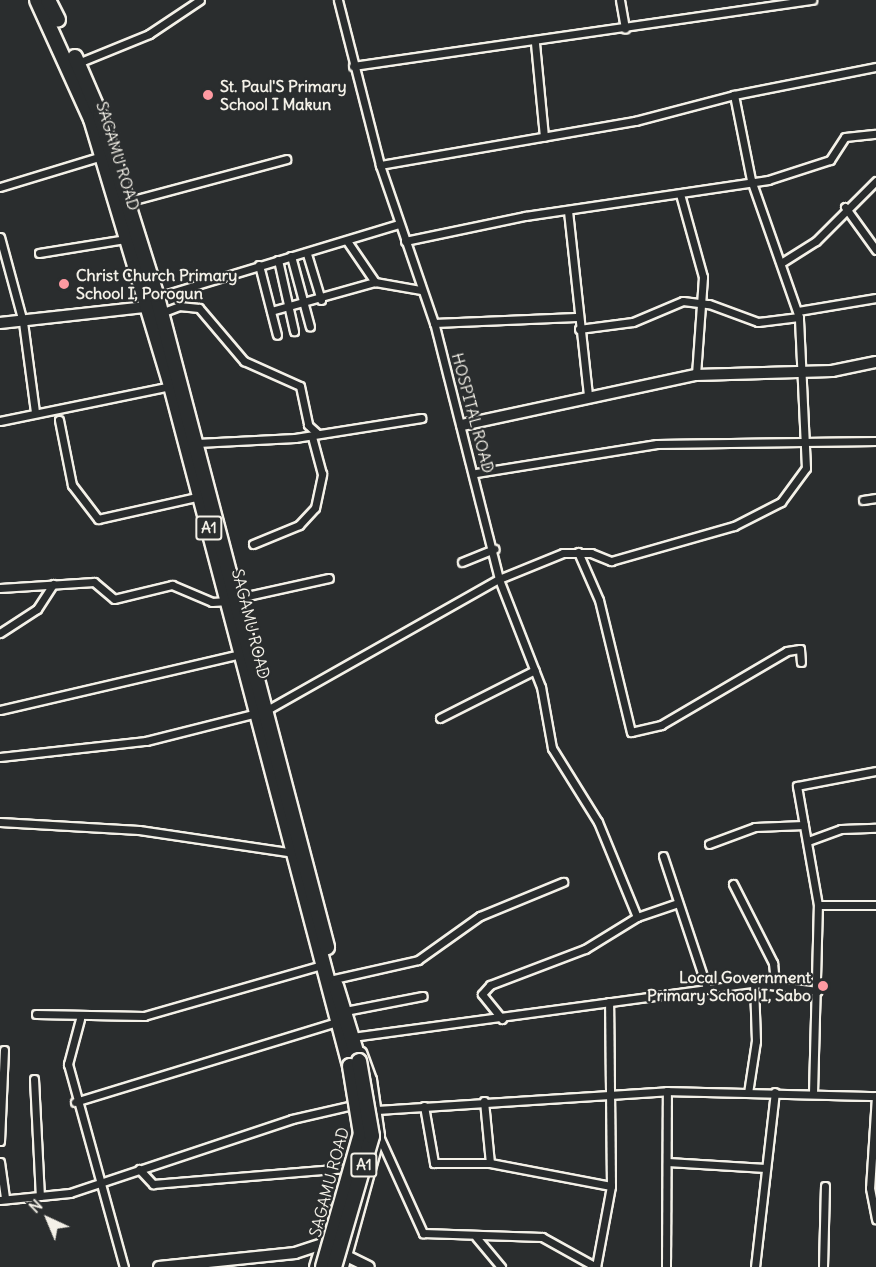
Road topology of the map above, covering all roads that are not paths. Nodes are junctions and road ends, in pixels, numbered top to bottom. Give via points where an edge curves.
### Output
1 (37, 0) edge
2 (48, 0) edge
3 (200, 0) edge
4 (338, 0) edge
5 (620, 0) edge
6 (812, 0) edge
7 (625, 29) junction
8 (535, 43) junction
9 (78, 63) junction
10 (353, 66) junction
11 (876, 67) edge
12 (734, 95) junction
13 (876, 135) edge
14 (544, 137) junction
15 (102, 156) junction
16 (285, 159) dead end
17 (381, 165) junction
18 (751, 180) junction
19 (876, 181) edge
20 (0, 187) edge
21 (680, 194) junction
22 (126, 202) junction
23 (845, 207) junction
24 (568, 211) junction
25 (399, 224) junction
26 (0, 237) edge
27 (125, 239) junction
28 (347, 241) junction
29 (405, 241) junction
30 (876, 250) edge
31 (39, 253) dead end
32 (307, 254) junction
33 (291, 256) junction
34 (278, 260) junction
35 (781, 263) junction
36 (259, 265) junction
37 (375, 282) junction
38 (421, 290) junction
39 (157, 297) junction
40 (876, 298) edge
41 (321, 300) junction
42 (700, 303) junction
43 (303, 306) junction
44 (146, 307) junction
45 (287, 307) junction
46 (270, 311) junction
47 (161, 314) junction
48 (799, 314) junction
49 (576, 317) junction
50 (23, 322) junction
51 (434, 322) junction
52 (0, 324) edge
53 (310, 327) dead end
54 (579, 329) junction
55 (294, 331) dead end
56 (277, 335) dead end
57 (164, 345) junction
58 (876, 362) edge
59 (804, 370) junction
60 (696, 375) junction
61 (171, 386) junction
62 (588, 394) junction
63 (35, 412) junction
64 (421, 418) dead end
65 (59, 420) dead end
66 (0, 421) edge
67 (308, 424) junction
68 (462, 425) junction
69 (314, 434) junction
70 (295, 438) junction
71 (876, 441) edge
72 (197, 443) junction
73 (803, 443) junction
74 (476, 473) junction
75 (201, 496) junction
76 (876, 498) edge
77 (863, 500) dead end
78 (253, 544) dead end
79 (494, 549) junction
80 (578, 552) junction
81 (462, 562) dead end
82 (329, 578) dead end
83 (500, 579) junction
84 (53, 584) junction
85 (0, 588) edge
86 (233, 600) junction
87 (0, 633) edge
88 (241, 654) junction
89 (801, 662) dead end
90 (535, 670) junction
91 (0, 710) edge
92 (262, 712) junction
93 (440, 717) dead end
94 (0, 757) edge
95 (876, 771) edge
96 (0, 822) edge
97 (804, 825) junction
98 (876, 828) edge
99 (808, 841) junction
100 (709, 844) dead end
101 (294, 853) junction
102 (663, 856) dead end
103 (563, 882) dead end
104 (734, 884) dead end
105 (678, 903) junction
106 (876, 904) edge
107 (818, 905) junction
108 (637, 917) junction
109 (322, 965) junction
110 (334, 979) junction
111 (754, 983) junction
112 (775, 984) junction
113 (707, 988) junction
114 (817, 991) junction
115 (423, 996) dead end
116 (609, 1002) junction
117 (36, 1014) dead end
118 (341, 1016) junction
119 (80, 1019) junction
120 (502, 1019) junction
121 (351, 1045) junction
122 (4, 1050) dead end
123 (355, 1063) junction
124 (33, 1079) dead end
125 (667, 1091) junction
126 (775, 1092) junction
127 (748, 1093) junction
128 (813, 1093) junction
129 (606, 1095) junction
130 (876, 1096) edge
131 (484, 1101) junction
132 (75, 1102) junction
133 (353, 1105) junction
134 (424, 1106) junction
135 (377, 1110) junction
136 (379, 1136) junction
137 (0, 1141) edge
138 (0, 1162) edge
139 (490, 1162) junction
140 (668, 1162) junction
141 (346, 1168) junction
142 (766, 1168) junction
143 (139, 1169) junction
144 (100, 1182) junction
145 (611, 1186) junction
146 (825, 1186) dead end
147 (40, 1196) junction
148 (3, 1199) edge
149 (876, 1219) edge
150 (476, 1237) junction
151 (322, 1244) junction
152 (304, 1250) junction
153 (347, 1252) junction
154 (319, 1264) edge
155 (124, 1267) edge
156 (159, 1267) edge
157 (334, 1267) edge
158 (341, 1267) edge
159 (369, 1267) edge
160 (501, 1267) edge
161 (596, 1267) edge
162 (666, 1267) edge
163 (755, 1267) edge
164 (823, 1267) edge

1 - 15 highway, SAGAMU ROAD / A1 via 69,60
2 - 9 highway, SAGAMU ROAD / A1
3 - 9 street via 149,34
4 - 10 street, HOSPITAL ROAD
5 - 7 street
6 - 7 street
7 - 8 street
8 - 10 street
8 - 14 street
9 - 22 highway, SAGAMU ROAD / A1
10 - 17 street, HOSPITAL ROAD
11 - 12 street
12 - 14 street via 635,121
12 - 18 street
13 - 18 street via 845,137 830,160
14 - 17 street
15 - 20 street
15 - 27 highway, SAGAMU ROAD / A1
16 - 22 street
17 - 25 street, HOSPITAL ROAD
18 - 21 street
18 - 35 street
19 - 23 street
21 - 24 street
21 - 42 street via 702,268
22 - 39 highway, SAGAMU ROAD / A1
23 - 30 street
23 - 35 street via 816,241
24 - 29 street
24 - 49 street
25 - 28 street
25 - 29 street, HOSPITAL ROAD
26 - 50 street
27 - 31 street
27 - 44 highway, SAGAMU ROAD / A1
28 - 32 street
28 - 37 street
29 - 38 street, HOSPITAL ROAD
32 - 33 street
32 - 41 street
33 - 34 street
33 - 43 street
34 - 36 street
34 - 45 street
35 - 48 street
36 - 39 street
36 - 46 street
37 - 38 street
37 - 41 street
38 - 51 street, HOSPITAL ROAD
39 - 47 highway, SAGAMU ROAD / A1
40 - 48 street
41 - 43 street
42 - 48 street via 758,322
42 - 54 street via 683,301 633,322
42 - 60 street
43 - 45 street
43 - 53 street
44 - 50 street
44 - 57 highway, SAGAMU ROAD / A1
45 - 46 street
45 - 55 street
46 - 56 street
47 - 57 highway, SAGAMU ROAD / A1
47 - 67 street via 179,306 199,308 244,362 300,386
48 - 59 street
49 - 51 street
49 - 54 street
50 - 52 street
50 - 63 street
51 - 68 street, HOSPITAL ROAD
54 - 62 street
57 - 61 highway, SAGAMU ROAD / A1
57 - 72 highway, SAGAMU ROAD / A1
58 - 59 street
59 - 60 street
59 - 73 street
60 - 62 street
61 - 63 street
61 - 75 highway, SAGAMU ROAD / A1
62 - 68 street via 528,413
63 - 66 street
64 - 69 street
65 - 75 street via 72,485 98,519
67 - 69 street
67 - 70 street
68 - 74 street, HOSPITAL ROAD
69 - 70 street
69 - 78 street via 322,474 315,508 299,525
70 - 72 street
71 - 73 street
72 - 86 highway, SAGAMU ROAD / A1
73 - 74 street via 657,444
73 - 80 street via 806,468 797,487 781,502 734,526 611,561
74 - 79 street, HOSPITAL ROAD
75 - 86 highway, SAGAMU ROAD / A1
76 - 77 street
79 - 81 street
79 - 83 street, HOSPITAL ROAD
80 - 83 street via 563,553
80 - 89 street via 600,600 631,732 661,725 787,651 800,649
82 - 86 street
83 - 90 street, HOSPITAL ROAD
83 - 92 street
84 - 85 street
84 - 86 street via 94,582 114,599 172,585 212,602
84 - 87 street via 37,609
86 - 88 highway, SAGAMU ROAD / A1
86 - 92 highway, SAGAMU ROAD / A1
88 - 91 street
88 - 92 highway, SAGAMU ROAD / A1
90 - 93 street
90 - 108 street, HOSPITAL ROAD via 552,748 598,822
92 - 94 street via 146,741
92 - 101 highway, SAGAMU ROAD / A1
92 - 110 highway, SAGAMU ROAD / A1
95 - 97 street via 798,783
96 - 101 street via 139,830
97 - 99 street
97 - 100 street via 755,827
98 - 99 street via 841,829
99 - 107 street
101 - 109 highway, SAGAMU ROAD / A1
102 - 105 street
103 - 110 street via 480,916 418,960
104 - 112 street via 773,963
105 - 108 street
105 - 113 street
106 - 107 street
107 - 114 street
108 - 120 street via 585,949 490,985 483,994
109 - 118 highway, SAGAMU ROAD / A1
109 - 119 street via 144,1016
110 - 118 highway, SAGAMU ROAD / A1
111 - 112 street
111 - 113 street
111 - 127 street via 756,1041
112 - 114 street
113 - 116 street
114 - 128 street
115 - 118 street
116 - 120 street
116 - 129 street
117 - 119 street
118 - 121 highway, SAGAMU ROAD / A1
118 - 132 street
119 - 132 street via 68,1064
120 - 121 street
121 - 123 highway, SAGAMU ROAD / A1
121 - 133 street
121 - 135 street via 363,1056
122 - 137 street
123 - 154 highway, SAGAMU ROAD / A1, bridge via 361,1134
123 - 157 highway, SAGAMU ROAD / A1, bridge via 372,1136
124 - 147 street
125 - 127 street
125 - 129 street
125 - 140 street
126 - 127 street
126 - 128 street
126 - 142 street
128 - 130 street
129 - 131 street
129 - 145 street
130 - 149 street via 870,1188
131 - 134 street
131 - 139 street
132 - 144 street
133 - 141 street via 355,1135
133 - 143 street
134 - 135 street
134 - 139 street via 434,1163
135 - 136 street
136 - 150 street via 423,1233
136 - 153 street
138 - 148 street
139 - 145 street
140 - 142 street
140 - 162 street
141 - 143 street via 153,1184
141 - 151 street
142 - 163 street
143 - 144 street
144 - 147 street
144 - 155 street
145 - 161 street
146 - 164 street
147 - 148 street
150 - 160 street
150 - 161 street via 542,1238
151 - 152 street
151 - 153 street
151 - 154 street
152 - 154 street
152 - 156 street
153 - 158 street
153 - 159 street
154 - 158 street

